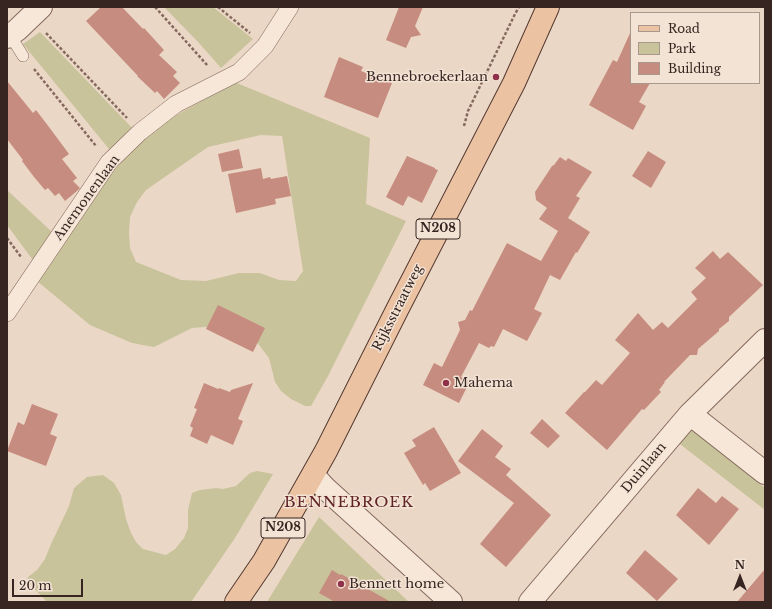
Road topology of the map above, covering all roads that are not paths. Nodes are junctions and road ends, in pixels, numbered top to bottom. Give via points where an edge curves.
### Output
1 (290, 7) edge
2 (548, 7) edge
3 (19, 24) edge
4 (23, 56) road end
5 (7, 313) edge
6 (765, 340) edge
7 (690, 414) junction
8 (765, 473) edge
9 (313, 475) junction
10 (236, 602) edge
11 (451, 602) edge
12 (530, 602) edge

1 - 5 street, Anemonenlaan via 265,46 239,72 176,104 140,132 109,162
2 - 9 main road, Rijksstraatweg / N208 via 514,83
3 - 4 lane
6 - 7 street, Duinlaan
7 - 8 street
7 - 12 street, Duinlaan
9 - 10 main road, Rijksstraatweg / N208 via 264,561
9 - 11 street

